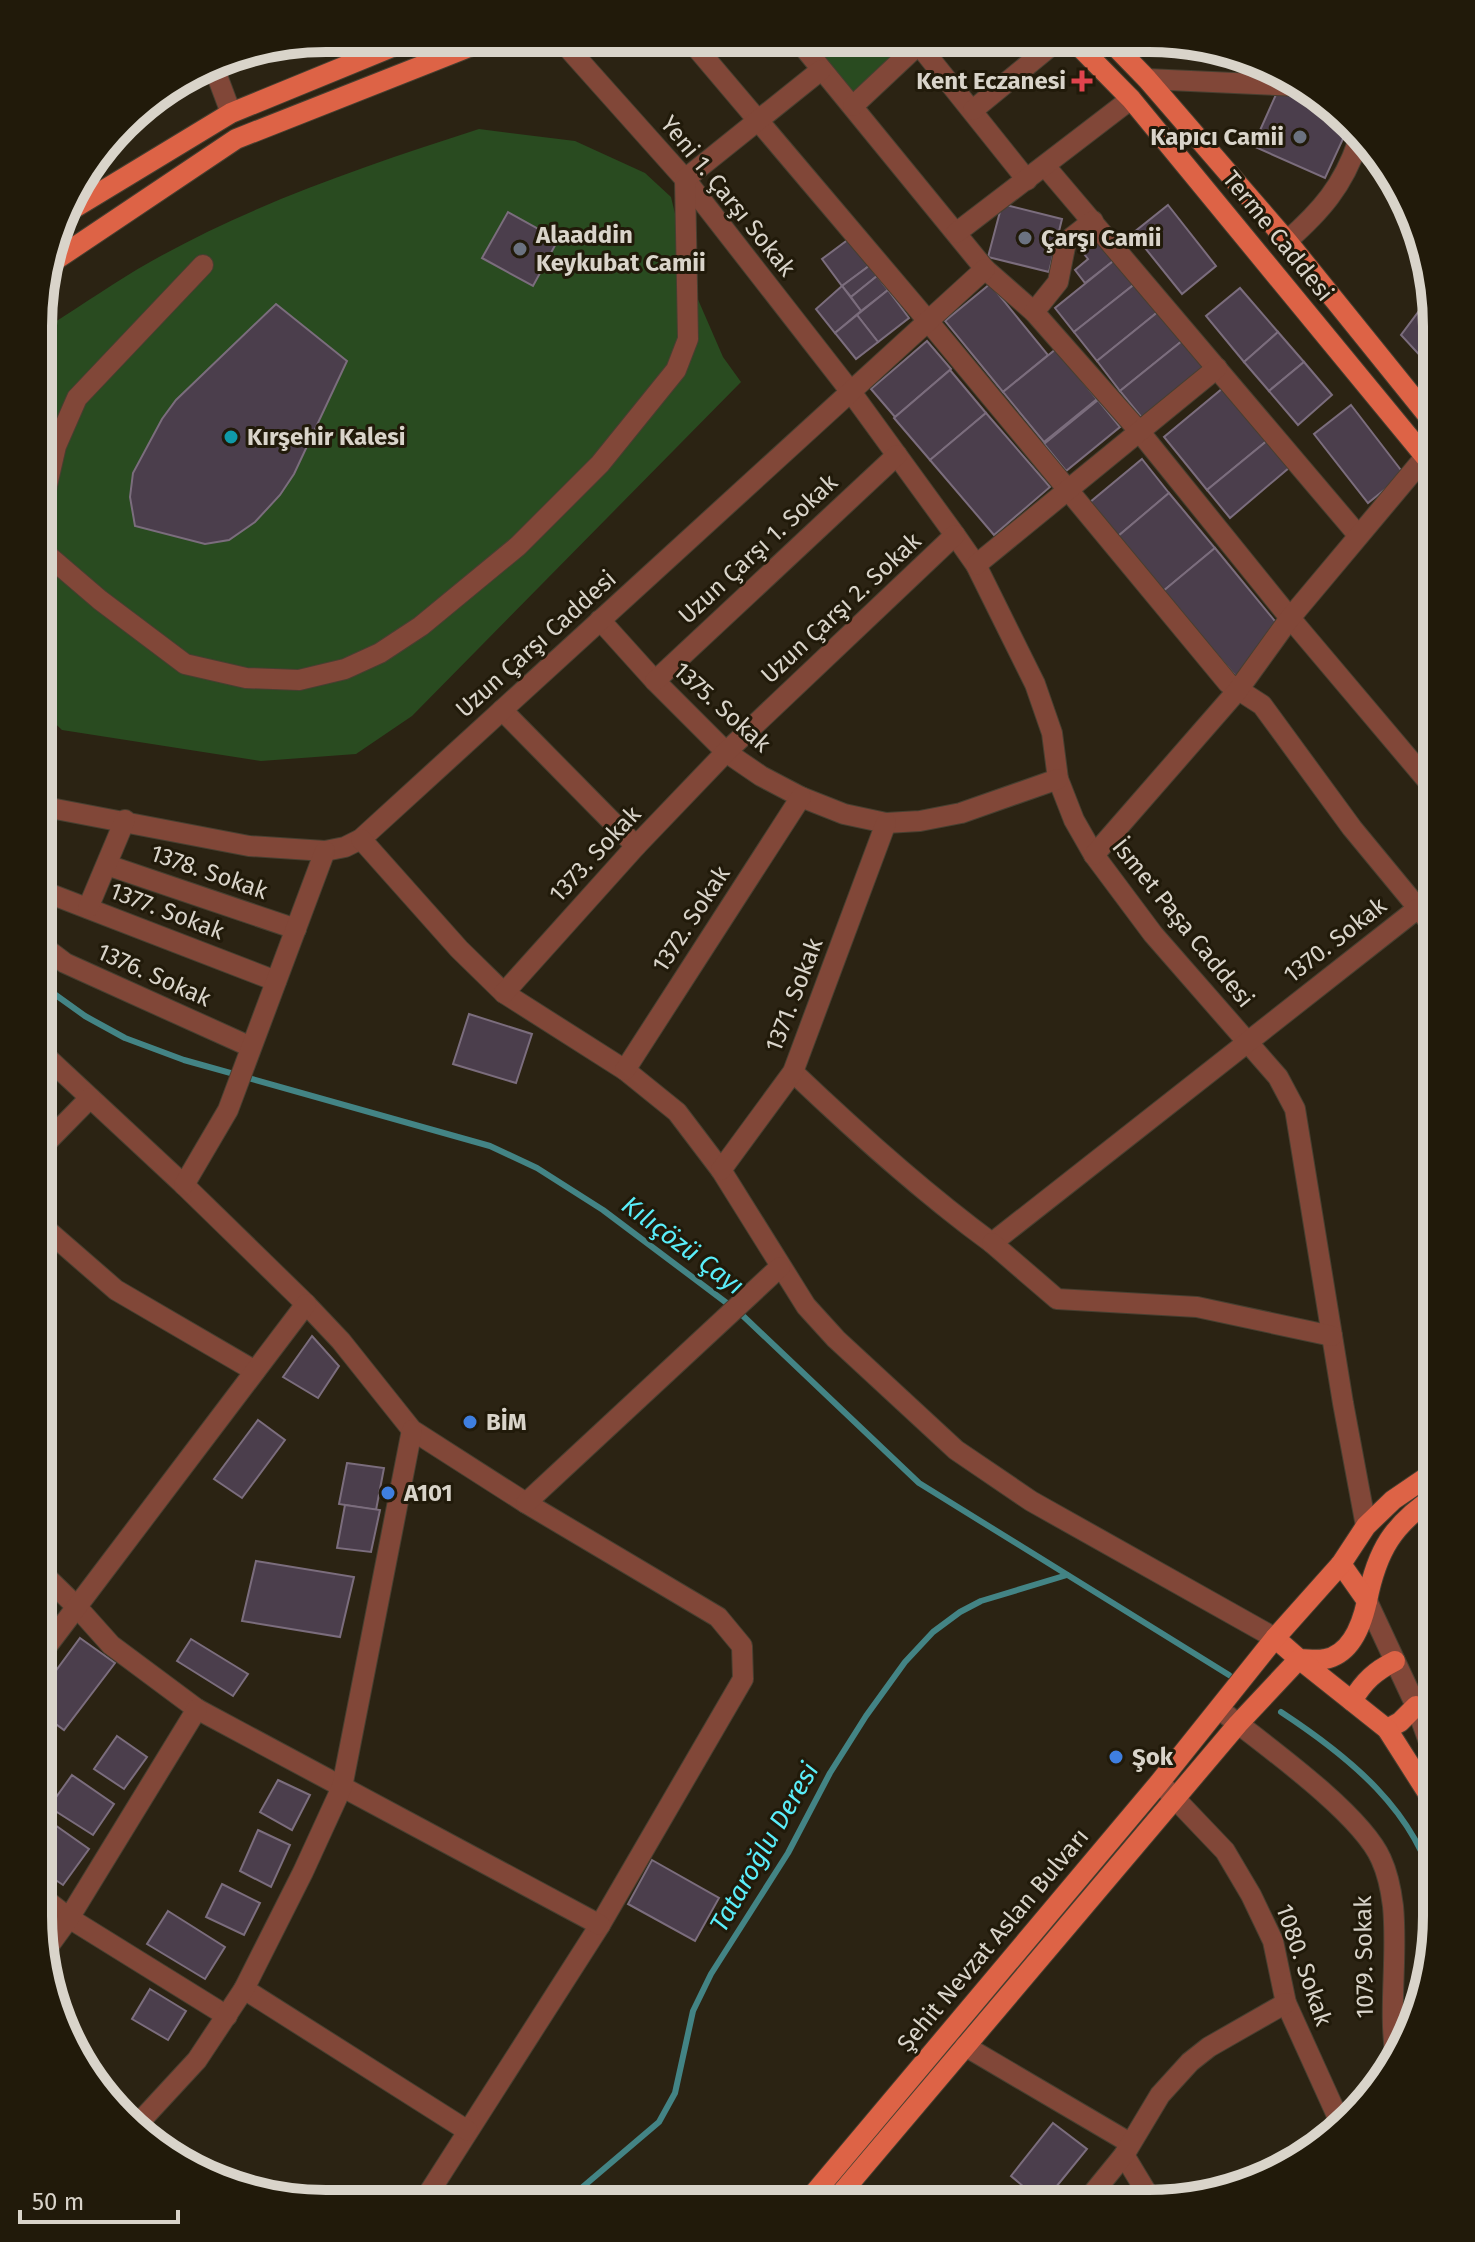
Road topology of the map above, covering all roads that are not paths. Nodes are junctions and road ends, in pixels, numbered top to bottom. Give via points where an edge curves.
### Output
1 (809, 52) edge
2 (907, 52) edge
3 (925, 52) edge
4 (1043, 52) edge
5 (1085, 52) edge
6 (1121, 52) edge
7 (378, 53) edge
8 (454, 53) edge
9 (572, 53) edge
10 (701, 53) edge
11 (821, 70) junction
12 (217, 75) edge
13 (1147, 79) junction
14 (1278, 85) edge
15 (1131, 99) junction
16 (853, 106) junction
17 (973, 110) junction
18 (231, 113) junction
19 (759, 120) junction
20 (1356, 147) edge
21 (1045, 166) junction
22 (685, 179) junction
23 (1027, 180) junction
24 (82, 203) edge
25 (1093, 221) junction
26 (956, 233) junction
27 (1287, 241) junction
28 (61, 256) edge
29 (203, 265) dead end
30 (985, 269) junction
31 (1034, 312) junction
32 (928, 321) junction
33 (1217, 368) junction
34 (851, 392) junction
35 (1423, 407) edge
36 (1139, 431) junction
37 (1423, 454) edge
38 (897, 455) junction
39 (52, 464) edge
40 (1423, 472) edge
41 (1066, 490) junction
42 (955, 535) junction
43 (1358, 535) junction
44 (52, 559) edge
45 (976, 565) junction
46 (1290, 618) junction
47 (600, 620) junction
48 (655, 681) junction
49 (1238, 690) junction
50 (502, 710) junction
51 (726, 752) junction
52 (1423, 775) edge
53 (1058, 779) junction
54 (801, 797) junction
55 (52, 805) edge
56 (125, 820) junction
57 (886, 823) junction
58 (361, 839) junction
59 (636, 846) junction
60 (325, 851) junction
61 (1094, 855) junction
62 (107, 865) junction
63 (52, 894) edge
64 (88, 908) junction
65 (1417, 909) junction
66 (1423, 915) edge
67 (296, 929) junction
68 (52, 953) edge
69 (276, 981) junction
70 (504, 993) junction
71 (1247, 1043) junction
72 (251, 1047) junction
73 (52, 1062) edge
74 (625, 1070) junction
75 (793, 1072) junction
76 (90, 1098) junction
77 (52, 1137) edge
78 (721, 1170) junction
79 (184, 1185) junction
80 (52, 1234) edge
81 (992, 1243) junction
82 (780, 1267) junction
83 (306, 1304) junction
84 (1332, 1336) junction
85 (255, 1371) junction
86 (412, 1430) junction
87 (1422, 1480) edge
88 (526, 1503) junction
89 (1422, 1504) edge
90 (1366, 1526) junction
91 (1341, 1564) junction
92 (52, 1583) edge
93 (1367, 1601) junction
94 (77, 1607) junction
95 (1275, 1638) junction
96 (52, 1640) edge
97 (1299, 1659) junction
98 (1395, 1661) junction
99 (1352, 1701) junction
100 (1416, 1706) junction
101 (197, 1709) junction
102 (1219, 1709) junction
103 (1422, 1718) edge
104 (1238, 1724) junction
105 (1387, 1729) junction
106 (1159, 1783) junction
107 (1422, 1784) edge
108 (342, 1787) junction
109 (1176, 1798) junction
110 (52, 1905) edge
111 (69, 1918) junction
112 (600, 1925) junction
113 (54, 1939) edge
114 (244, 1989) junction
115 (1286, 2003) junction
116 (227, 2016) junction
117 (1394, 2038) edge
118 (965, 2046) junction
119 (1337, 2115) edge
120 (143, 2119) edge
121 (468, 2131) junction
122 (1127, 2149) junction
123 (431, 2190) edge
124 (817, 2190) edge
125 (844, 2190) edge
126 (1095, 2190) edge
127 (1147, 2190) edge

1 - 11 street
2 - 16 street
3 - 17 street
4 - 17 street
5 - 15 main road, Terme Caddesi
6 - 13 main road, Terme Caddesi
7 - 18 main road
8 - 28 main road via 236,139
9 - 22 street, Yeni 1. Çarşı Sokak
10 - 19 street
11 - 16 street
11 - 19 street
12 - 18 street
13 - 14 street
13 - 27 main road, Terme Caddesi
15 - 21 street
15 - 37 main road, Terme Caddesi
16 - 26 street
17 - 23 street
18 - 24 main road
19 - 22 street
19 - 32 street
20 - 27 street via 1332,197
21 - 23 street
21 - 25 street
22 - 34 street, Yeni 1. Çarşı Sokak
22 - 44 street via 688,339 676,370 600,464 518,546 380,653 345,669 299,680 246,678 185,664
23 - 26 street
25 - 31 street via 1066,242 1058,282
25 - 33 street
26 - 30 street
27 - 35 main road, Terme Caddesi
29 - 39 street via 77,398
30 - 31 street
30 - 32 street, Uzun Çarşı Caddesi
31 - 36 street
32 - 34 street, Uzun Çarşı Caddesi
32 - 41 street
33 - 36 street
33 - 43 street
34 - 38 street, İsmet Paşa Caddesi
34 - 47 street, Uzun Çarşı Caddesi
36 - 41 street
36 - 46 street
38 - 42 street, İsmet Paşa Caddesi
38 - 48 street, Uzun Çarşı 1. Sokak
40 - 43 street
41 - 45 street
41 - 49 street
42 - 45 street, İsmet Paşa Caddesi
42 - 51 street, Uzun Çarşı 2. Sokak
43 - 46 street
45 - 53 street, İsmet Paşa Caddesi via 1045,707
46 - 49 street
46 - 52 street
47 - 48 street, 1375. Sokak
47 - 50 street, Uzun Çarşı Caddesi
48 - 51 street, 1375. Sokak
49 - 61 street
49 - 65 street via 1262,705
50 - 58 street, Uzun Çarşı Caddesi
50 - 59 street
51 - 54 street, 1375. Sokak
51 - 59 street, 1373. Sokak
53 - 57 street, 1375. Sokak via 961,813
53 - 61 street, İsmet Paşa Caddesi
54 - 57 street, 1375. Sokak
54 - 74 street, 1372. Sokak
55 - 56 street, Uzun Çarşı Caddesi
56 - 60 street, Uzun Çarşı Caddesi via 237,844
56 - 62 street
57 - 75 street, 1371. Sokak
58 - 60 street, Uzun Çarşı Caddesi
58 - 70 street
59 - 70 street, 1373. Sokak
60 - 67 street
61 - 71 street, İsmet Paşa Caddesi via 1153,934
62 - 64 street
62 - 67 street, 1378. Sokak
63 - 64 street, 1377. Sokak
64 - 69 street, 1377. Sokak
65 - 66 street
65 - 71 street, 1370. Sokak
67 - 69 street
68 - 72 street, 1376. Sokak
69 - 72 street
70 - 74 street
71 - 81 street, 1370. Sokak
71 - 84 street, İsmet Paşa Caddesi via 1278,1077 1295,1109
72 - 79 street via 228,1110
73 - 76 street
74 - 78 street via 677,1112
75 - 78 street, 1371. Sokak
75 - 81 street via 855,1131
76 - 77 street
76 - 79 street
78 - 82 street
79 - 83 street
80 - 85 street via 116,1290
81 - 84 street via 1057,1299 1197,1307
82 - 88 street
82 - 95 street via 836,1339 956,1450 1031,1501
83 - 85 street
83 - 86 street
84 - 90 street, İsmet Paşa Caddesi
85 - 94 street
86 - 88 street
86 - 108 street
87 - 90 main road
88 - 112 street via 718,1617 742,1646 743,1679
89 - 93 main road via 1384,1547
90 - 91 main road
91 - 93 main road
91 - 95 main road
92 - 94 street
93 - 97 main road via 1360,1631 1342,1651 1326,1660
93 - 98 street
94 - 96 street
94 - 101 street via 111,1645
95 - 97 main road
95 - 102 main road, Şehit Nevzat Aslan Bulvarı
97 - 99 main road
97 - 104 main road, Şehit Nevzat Aslan Bulvarı
98 - 99 main road via 1363,1683
98 - 100 street
99 - 105 main road
100 - 103 street
100 - 105 main road
101 - 108 street
101 - 111 street
102 - 104 street, 1079. Sokak
102 - 106 main road, Şehit Nevzat Aslan Bulvarı
104 - 109 main road, Şehit Nevzat Aslan Bulvarı
104 - 117 street, 1079. Sokak via 1339,1809 1380,1856 1393,1908
105 - 107 main road
106 - 109 street, 1080. Sokak
106 - 124 main road, Şehit Nevzat Aslan Bulvarı
108 - 112 street
108 - 114 street
109 - 115 street, 1080. Sokak via 1225,1851 1251,1895 1273,1941
109 - 118 main road, Şehit Nevzat Aslan Bulvarı
110 - 111 street
111 - 113 street
111 - 116 street
112 - 121 street
114 - 116 street
114 - 121 street
115 - 119 street, 1080. Sokak
115 - 122 street via 1190,2062 1160,2095
116 - 120 street via 197,2060
118 - 122 street
118 - 125 main road, Şehit Nevzat Aslan Bulvarı
121 - 123 street
122 - 126 street
122 - 127 street

